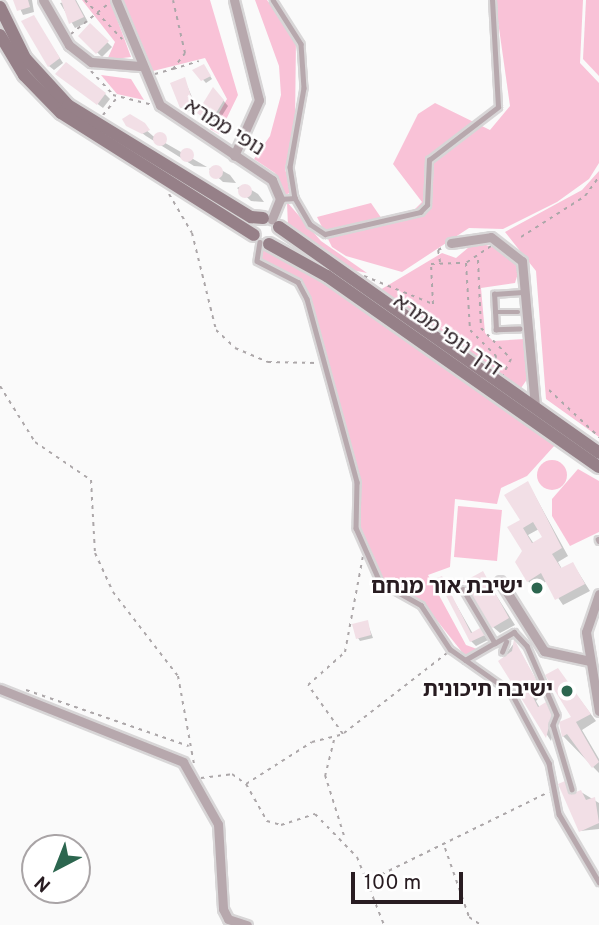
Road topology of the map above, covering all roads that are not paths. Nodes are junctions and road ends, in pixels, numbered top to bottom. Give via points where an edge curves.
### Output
1 (43, 0) edge
2 (114, 0) edge
3 (234, 0) edge
4 (273, 0) edge
5 (492, 0) edge
6 (0, 7) edge
7 (0, 35) edge
8 (140, 66) junction
9 (234, 156) junction
10 (280, 198) junction
11 (295, 198) junction
12 (272, 221) junction
13 (261, 240) junction
14 (451, 243) road end
15 (527, 292) junction
16 (495, 312) junction
17 (518, 312) dead end
18 (520, 329) dead end
19 (535, 383) junction
20 (521, 397) junction
21 (536, 407) junction
22 (599, 453) edge
23 (599, 467) edge
24 (500, 581) dead end
25 (463, 589) dead end
26 (599, 594) edge
27 (507, 641) junction
28 (495, 643) junction
29 (502, 652) dead end
30 (465, 660) junction
31 (590, 661) junction
32 (0, 689) edge
33 (599, 710) edge
34 (572, 789) dead end
35 (599, 882) edge
36 (247, 925) edge

1 - 8 street via 65,39 91,62
2 - 8 street, נופי ממרא
3 - 9 street via 258,75 259,100
4 - 11 lane via 301,44 304,88 290,167
5 - 11 lane via 498,107 429,160 427,205 421,212 325,234
6 - 12 main road, דרך נופי ממרא via 32,68 96,125 251,217
7 - 13 main road, דרך נופי ממרא via 24,75 61,114
8 - 9 street, נופי ממרא via 158,102
9 - 10 street, נופי ממרא via 271,180
10 - 11 lane
10 - 12 street
12 - 13 main road
12 - 13 main road
12 - 20 main road, דרך נופי ממרא
13 - 23 main road, דרך נופי ממרא via 327,276
13 - 30 lane via 257,261 304,289 357,482 356,528 380,582 421,605 450,649
14 - 15 street via 495,239 522,261
15 - 16 lane via 494,295
15 - 19 street
16 - 17 lane
16 - 18 lane via 496,330
19 - 20 street
19 - 21 street
20 - 21 main road, דרך נופי ממרא
21 - 22 main road, דרך נופי ממרא
24 - 31 street via 544,651
25 - 28 lane
26 - 31 street via 587,619
27 - 28 lane
27 - 29 lane
27 - 34 lane via 514,632 521,636 545,679
28 - 30 lane
30 - 35 lane via 511,692 549,763 559,814
31 - 33 street
32 - 36 street via 183,762 218,824 223,909 228,919

